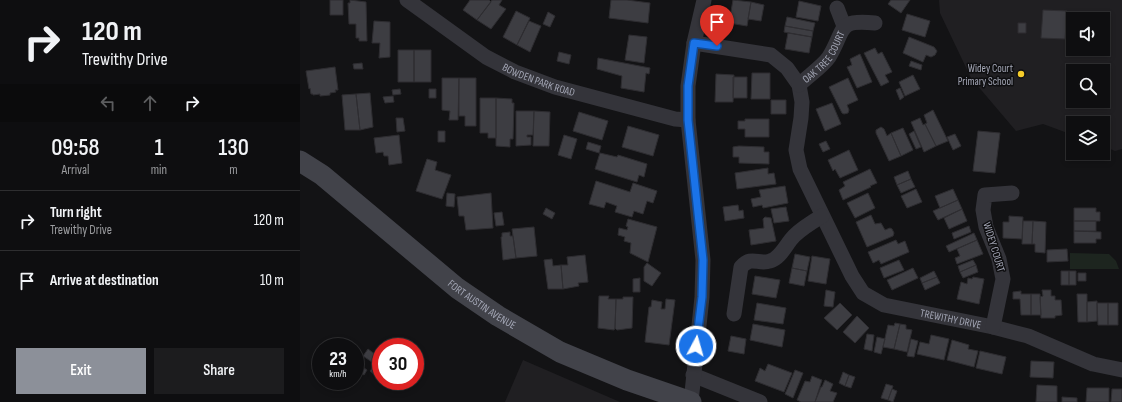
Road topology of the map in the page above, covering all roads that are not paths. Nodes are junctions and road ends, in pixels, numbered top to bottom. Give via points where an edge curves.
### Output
1 (407, 0) edge
2 (704, 0) edge
3 (837, 8) dead end
4 (875, 23) dead end
5 (844, 26) junction
6 (694, 43) junction
7 (799, 85) junction
8 (688, 120) junction
9 (300, 160) edge
10 (1012, 193) dead end
11 (822, 216) junction
12 (734, 314) dead end
13 (993, 327) junction
14 (1122, 370) edge
15 (693, 374) junction
16 (691, 402) edge
17 (760, 402) edge

1 - 8 street, BOWDEN PARK ROAD via 486,57 515,72 555,87
2 - 6 street
3 - 5 street, OAK TREE COURT
4 - 5 street, OAK TREE COURT via 858,21
5 - 7 street, OAK TREE COURT via 828,58
6 - 7 street, TREWITHY DRIVE via 771,55 787,68
6 - 8 street via 688,86
7 - 11 street, TREWITHY DRIVE via 802,102 796,150 800,169
8 - 15 street via 703,260 702,297
9 - 16 main road, FORT AUSTIN AVENUE via 322,175 457,288 498,316 560,352 627,380
10 - 13 street, WIDEY COURT via 985,195 983,210 986,227 999,259 1003,279
11 - 12 street via 797,233 777,257 769,262 746,262 741,267
11 - 13 street, TREWITHY DRIVE via 863,293 884,305
13 - 14 street, TREWITHY DRIVE via 1028,336 1093,364
15 - 16 street
15 - 17 street

